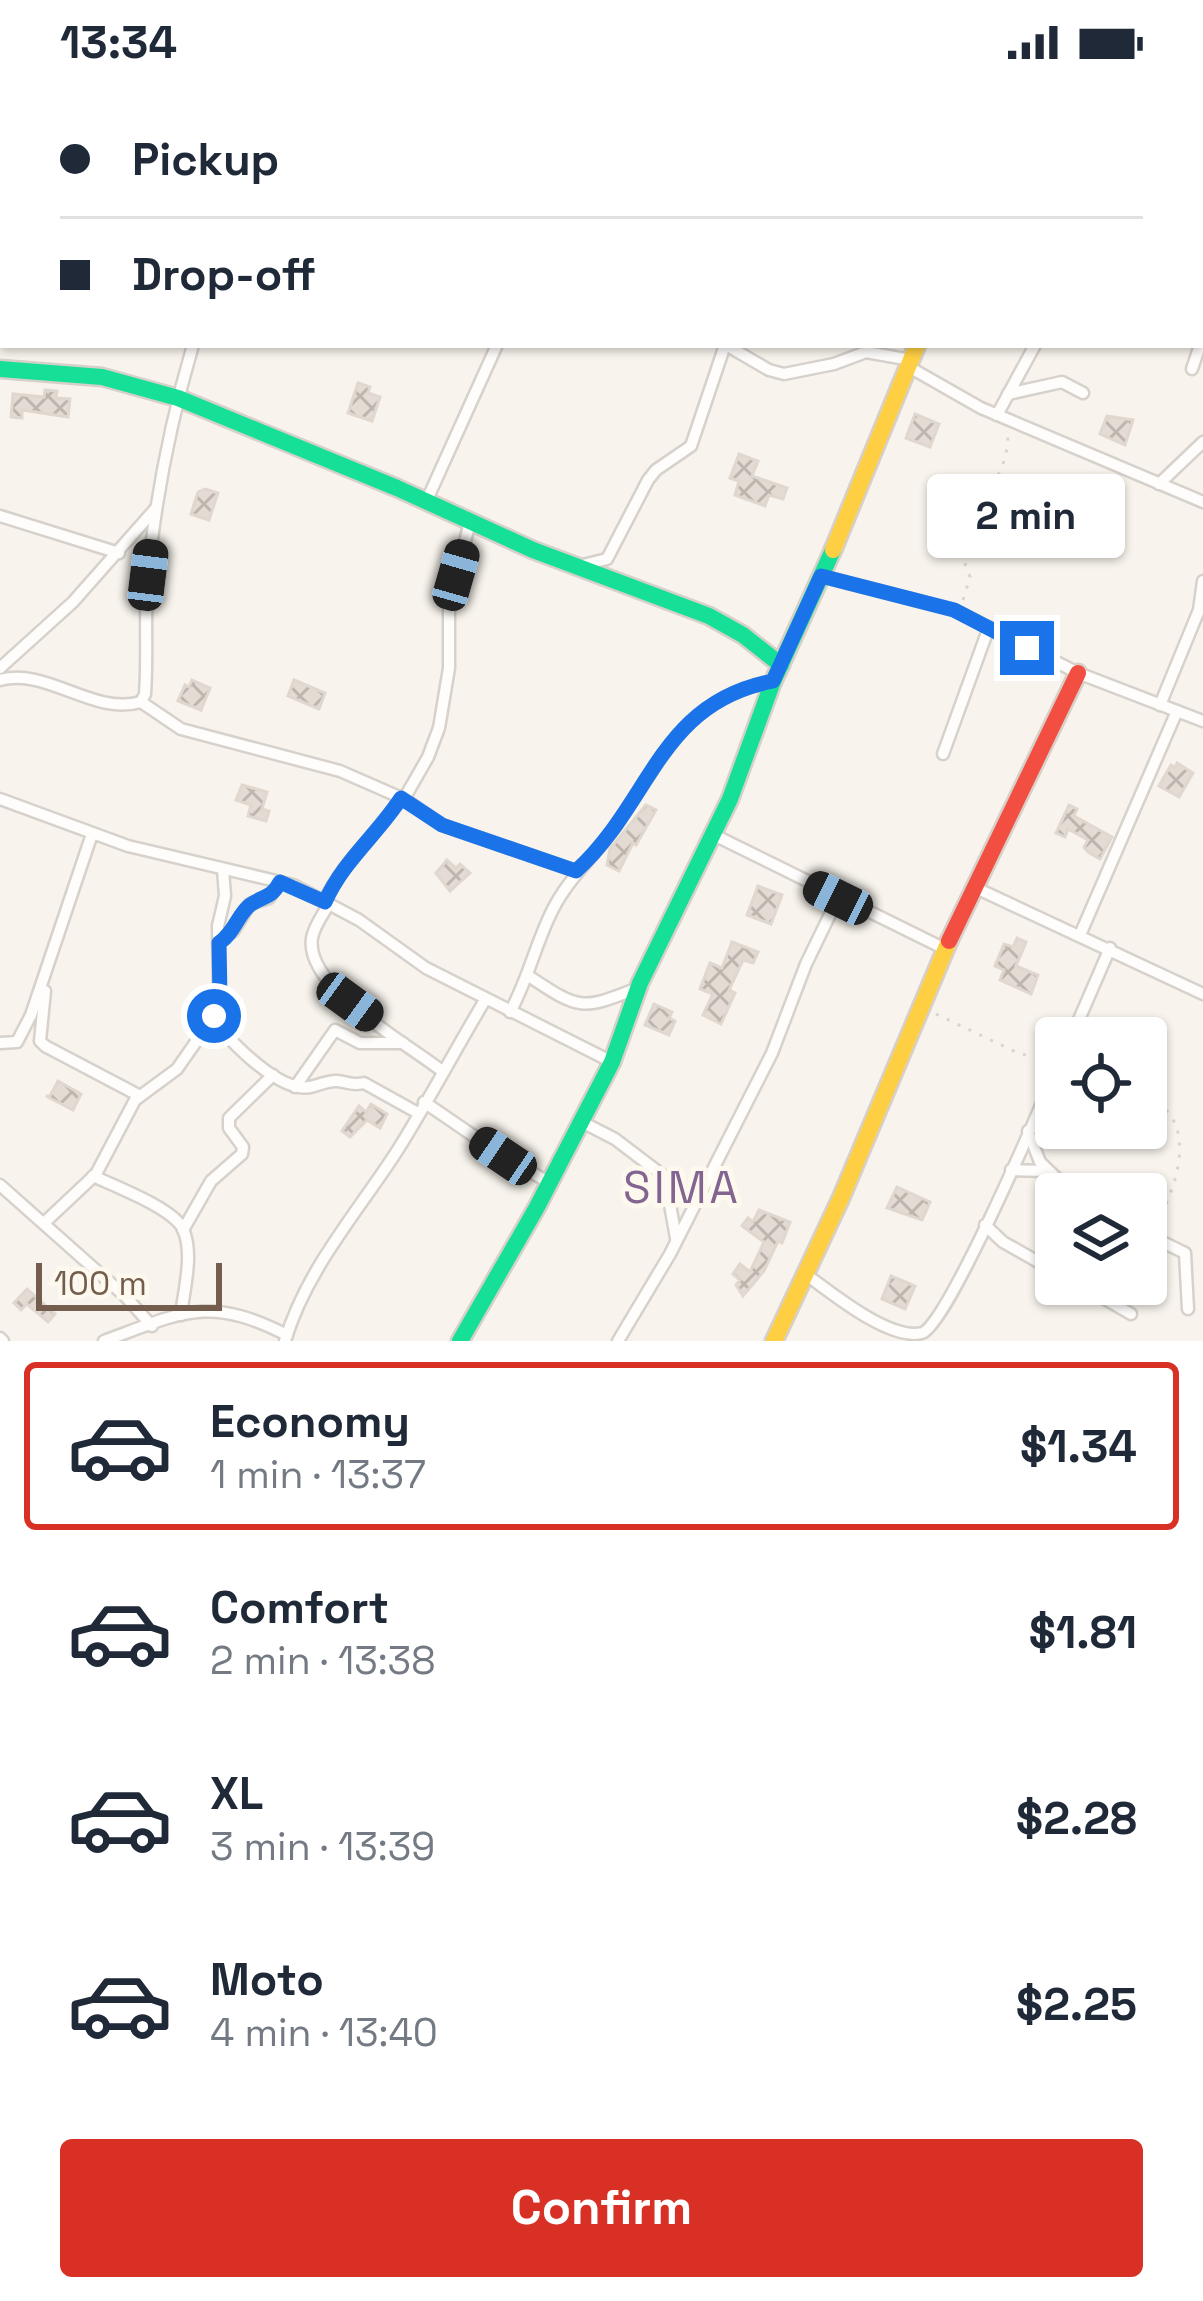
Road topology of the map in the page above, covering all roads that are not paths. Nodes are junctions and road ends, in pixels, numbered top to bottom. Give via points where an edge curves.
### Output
1 (192, 348) edge
2 (496, 348) edge
3 (725, 348) edge
4 (731, 348) edge
5 (1033, 348) edge
6 (1199, 348) edge
7 (912, 357) edge
8 (0, 369) edge
9 (1192, 369) dead end
10 (1083, 393) dead end
11 (1008, 394) junction
12 (178, 398) junction
13 (1002, 417) junction
14 (1203, 442) edge
15 (1160, 484) junction
16 (426, 502) junction
17 (1203, 502) edge
18 (157, 508) junction
19 (0, 515) edge
20 (470, 522) junction
21 (119, 553) junction
22 (576, 566) junction
23 (821, 576) junction
24 (1203, 581) edge
25 (989, 627) junction
26 (0, 668) edge
27 (777, 673) junction
28 (1078, 674) junction
29 (0, 680) edge
30 (141, 702) junction
31 (1160, 706) junction
32 (1177, 711) junction
33 (1203, 721) edge
34 (944, 754) dead end
35 (403, 798) junction
36 (0, 800) edge
37 (92, 834) junction
38 (712, 834) junction
39 (223, 869) junction
40 (576, 871) junction
41 (280, 882) junction
42 (976, 888) junction
43 (838, 898) junction
44 (327, 903) junction
45 (1080, 935) junction
46 (219, 943) junction
47 (1110, 949) junction
48 (946, 950) junction
49 (526, 975) junction
50 (44, 981) junction
51 (638, 988) junction
52 (1203, 994) edge
53 (485, 1000) junction
54 (510, 1012) junction
55 (214, 1016) junction
56 (1080, 1017) edge
57 (0, 1043) edge
58 (404, 1043) junction
59 (612, 1062) junction
60 (442, 1071) junction
61 (273, 1075) junction
62 (295, 1087) junction
63 (140, 1096) junction
64 (422, 1108) junction
65 (1035, 1117) edge
66 (582, 1122) junction
67 (1028, 1132) junction
68 (1011, 1170) junction
69 (1048, 1171) joint
70 (93, 1176) junction
71 (550, 1183) junction
72 (0, 1185) edge
73 (44, 1223) junction
74 (985, 1225) junction
75 (183, 1230) junction
76 (676, 1241) junction
77 (1167, 1244) edge
78 (1035, 1259) edge
79 (808, 1276) junction
80 (1115, 1305) edge
81 (1188, 1310) dead end
82 (1130, 1314) dead end
83 (181, 1315) junction
84 (152, 1327) junction
85 (286, 1338) edge
86 (104, 1341) edge
87 (460, 1341) edge
88 (618, 1341) edge
89 (774, 1341) edge

1 - 12 street
2 - 16 street
3 - 22 street via 691,446 648,480 607,559
4 - 7 street via 784,374 866,352
5 - 11 street
6 - 9 street
7 - 13 street
7 - 23 street
8 - 12 street via 102,377
10 - 11 street via 1062,382
11 - 13 street
12 - 16 street
12 - 18 street
13 - 15 street
14 - 15 street
15 - 17 street
16 - 20 street
18 - 21 street
18 - 30 street
19 - 21 street
20 - 22 street
20 - 35 street via 449,603 439,728
21 - 26 street
22 - 27 street via 709,616
23 - 25 street
23 - 27 street
24 - 31 street
25 - 28 street
25 - 34 street
27 - 38 street
27 - 40 street via 692,718
28 - 31 street
28 - 42 street
29 - 30 street via 18,676 110,704
30 - 35 street via 181,729 340,771
31 - 32 street
32 - 33 street
32 - 45 street
35 - 40 street via 442,825
35 - 44 street via 343,867
36 - 37 street
37 - 39 street
37 - 50 street
38 - 43 street
38 - 51 street
39 - 41 street
39 - 46 street
40 - 49 street
41 - 44 street
41 - 46 street
42 - 45 street
42 - 48 street
43 - 48 street
43 - 76 street via 788,1021
44 - 53 street
44 - 58 street via 311,946 322,974
45 - 47 street
46 - 55 street
47 - 52 street
47 - 56 street
48 - 79 street
49 - 51 street via 584,1006
49 - 54 street
50 - 57 street via 19,1040
50 - 63 street via 40,1041
51 - 59 street
53 - 54 street
53 - 60 street
54 - 59 street
55 - 61 street via 232,1045
55 - 63 street via 177,1069
58 - 60 street
58 - 62 street via 360,1043 334,1030
59 - 66 street
60 - 64 street
61 - 62 street
61 - 75 street via 229,1118 242,1154 211,1180
62 - 64 street via 364,1083
63 - 70 street
64 - 71 street
64 - 85 street via 332,1245
65 - 67 street
66 - 71 street
66 - 76 street via 664,1177
67 - 68 street
67 - 69 street
68 - 69 street
68 - 74 street
70 - 73 street
70 - 75 street
71 - 87 street
72 - 73 street
73 - 84 street
74 - 78 street
74 - 79 street via 943,1312 924,1332 876,1322
75 - 83 street
76 - 88 street
77 - 81 street via 1184,1253
79 - 89 street
80 - 82 street
83 - 84 street
83 - 85 street via 230,1311
84 - 86 street

